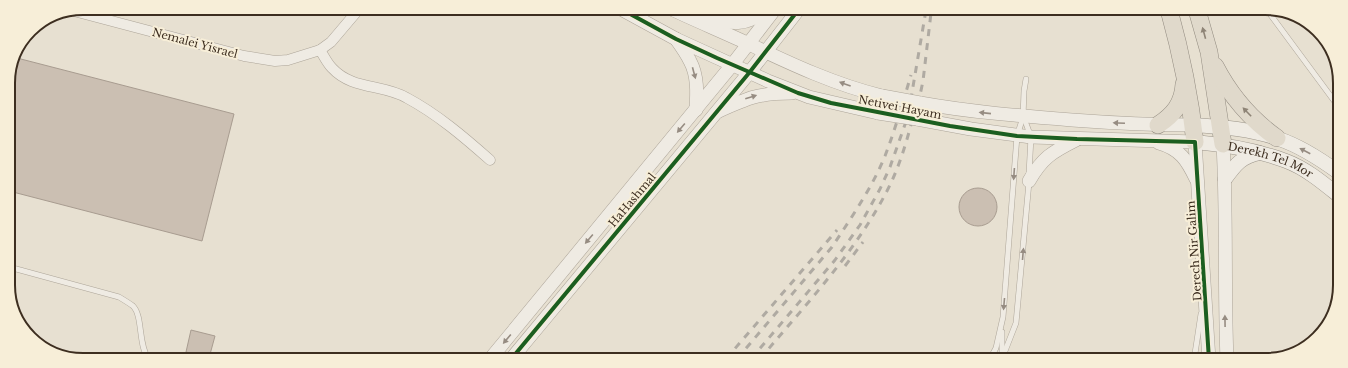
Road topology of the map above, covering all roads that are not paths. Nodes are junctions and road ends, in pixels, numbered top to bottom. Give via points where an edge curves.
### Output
1 (89, 15) edge
2 (354, 15) edge
3 (632, 15) edge
4 (683, 15) edge
5 (693, 15) edge
6 (761, 15) edge
7 (771, 15) edge
8 (795, 15) edge
9 (1170, 15) edge
10 (1198, 15) edge
11 (1271, 15) edge
12 (676, 39) junction
13 (749, 44) junction
14 (320, 50) junction
15 (1209, 52) junction
16 (765, 53) junction
17 (732, 65) junction
18 (1183, 70) junction
19 (749, 73) junction
20 (1026, 79) dead end
21 (798, 93) junction
22 (1333, 99) edge
23 (696, 110) junction
24 (715, 113) junction
25 (1023, 117) junction
26 (1158, 125) junction
27 (1193, 125) junction
28 (1221, 127) junction
29 (1017, 136) junction
30 (1031, 137) junction
31 (1277, 138) junction
32 (1077, 139) junction
33 (1147, 140) junction
34 (1195, 142) junction
35 (1223, 144) junction
36 (1260, 153) junction
37 (490, 160) dead end
38 (1333, 168) edge
39 (1225, 179) junction
40 (1029, 181) junction
41 (1198, 185) junction
42 (1333, 192) edge
43 (15, 269) edge
44 (1205, 286) junction
45 (1003, 317) junction
46 (146, 353) edge
47 (495, 353) edge
48 (516, 353) edge
49 (993, 353) edge
50 (1001, 353) edge
51 (1003, 353) edge
52 (1195, 353) edge
53 (1210, 353) edge
54 (1227, 353) edge

1 - 14 street, Nemalei Yisrael via 258,59 288,60
2 - 14 street via 331,42
3 - 12 street, Netivei Hayam
4 - 13 street, Netivei Hayam
5 - 6 street via 731,23
7 - 13 street, HaHashmal
8 - 16 street, HaHashmal
9 - 18 highway
15 -> 10 highway
11 - 22 lane
12 - 17 street, Netivei Hayam
12 -> 23 street via 695,73
13 - 16 street, Netivei Hayam
13 - 17 street, HaHashmal
14 - 37 street via 332,68 343,78 406,97 462,135
15 - 28 highway
31 -> 15 highway via 1239,103 1222,79
16 - 19 street, HaHashmal
25 -> 16 street, Netivei Hayam, bridge via 920,104 882,96 823,77
17 - 19 street, Netivei Hayam
17 - 23 street, HaHashmal
18 - 26 highway via 1183,96 1176,110
18 - 27 highway
19 - 21 street, Netivei Hayam
19 - 24 street, HaHashmal
20 - 25 lane
24 -> 21 street via 759,95
21 - 29 street, Netivei Hayam, bridge via 878,113
23 -> 47 street, HaHashmal
24 - 48 street, HaHashmal
26 -> 25 street, Netivei Hayam
25 - 29 lane
25 - 30 lane
26 - 27 street, Netivei Hayam
27 - 28 main road, Derekh Tel Mor
27 - 34 highway
28 - 31 main road, Derekh Tel Mor
28 - 35 highway
29 - 30 street, Netivei Hayam
29 -> 45 lane
30 - 32 street, Netivei Hayam
30 - 40 lane
38 -> 31 main road, Derekh Tel Mor via 1306,151
32 - 33 street, Netivei Hayam
32 - 40 street via 1048,156 1039,164
33 - 34 street, Netivei Hayam
33 - 41 street via 1167,146 1182,155
34 - 35 main road, Derekh Tel Mor
34 - 41 street, Derech Nir Galim
35 - 36 main road, Derekh Tel Mor
35 - 39 street
36 - 39 main road via 1243,158
36 - 42 main road, Derekh Tel Mor via 1287,162
54 -> 39 street
51 -> 40 lane via 1016,323
41 - 44 street, Derech Nir Galim
43 - 46 lane via 119,297 134,307
44 - 52 lane
44 - 53 street, Derech Nir Galim
45 - 49 lane
45 - 50 lane

